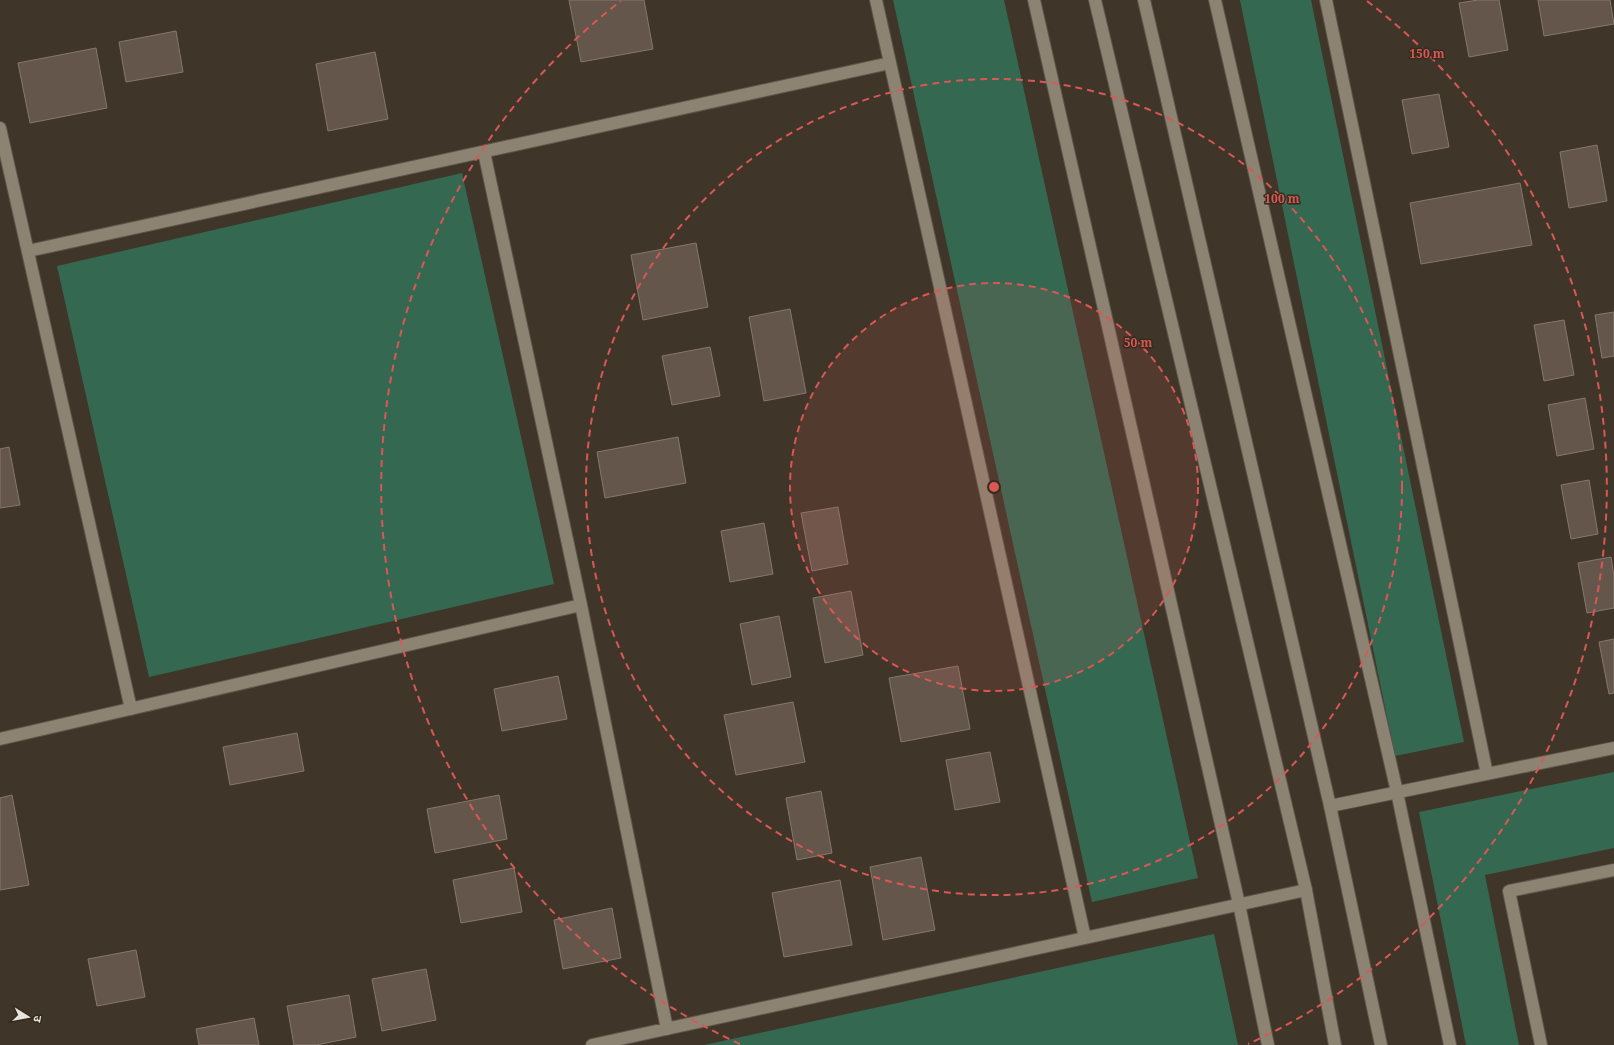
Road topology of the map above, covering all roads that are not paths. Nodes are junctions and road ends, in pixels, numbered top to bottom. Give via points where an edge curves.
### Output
1 (876, 0) edge
2 (1034, 0) edge
3 (1095, 0) edge
4 (1144, 0) edge
5 (1215, 0) edge
6 (1326, 0) edge
7 (890, 62) junction
8 (0, 128) edge
9 (484, 152) junction
10 (28, 251) junction
11 (581, 605) junction
12 (131, 709) junction
13 (0, 739) edge
14 (1614, 748) edge
15 (1487, 774) junction
16 (1398, 792) junction
17 (1330, 806) junction
18 (1614, 870) edge
19 (1306, 890) junction
20 (1239, 904) junction
21 (1085, 938) junction
22 (667, 1029) junction
23 (592, 1045) edge
24 (1268, 1045) edge
25 (1336, 1045) edge
26 (1381, 1045) edge
27 (1450, 1045) edge
28 (1541, 1045) edge

1 - 7 street
2 - 20 street
3 - 19 street
4 - 17 street
5 - 16 street
6 - 15 street
7 - 9 street
7 - 21 street
8 - 10 street
9 - 10 street
9 - 11 street
10 - 12 street
11 - 12 street
11 - 22 street
12 - 13 street
14 - 15 street
15 - 16 street
16 - 17 street
16 - 27 street
17 - 26 street
18 - 28 street via 1509,891
19 - 20 street
19 - 25 street
20 - 21 street
20 - 24 street
21 - 22 street
22 - 23 street

